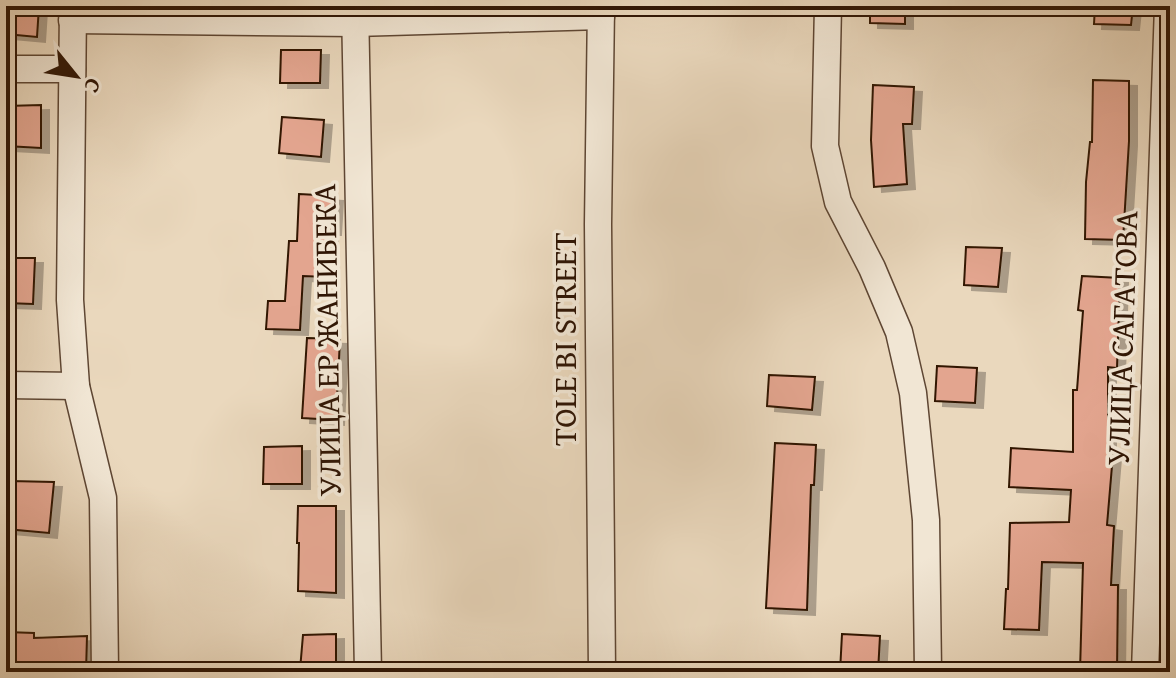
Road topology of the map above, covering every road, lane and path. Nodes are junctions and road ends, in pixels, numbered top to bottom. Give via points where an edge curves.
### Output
1 (828, 6) edge
2 (1168, 6) edge
3 (601, 11) edge
4 (73, 13) edge
5 (355, 14) edge
6 (6, 69) edge
7 (72, 69) junction
8 (6, 385) edge
9 (76, 386) junction
10 (105, 672) edge
11 (368, 672) edge
12 (602, 672) edge
13 (928, 672) edge
14 (1145, 672) edge

1 - 13 street via 825,146 838,202 899,332 913,393 926,520
2 - 14 street, УЛИЦА САГАТОВА
3 - 5 street
3 - 12 street, TOLE BI STREET
4 - 5 street
4 - 7 street
5 - 11 street, УЛИЦА ЕР ЖАНИБЕКА
6 - 7 street
7 - 9 street via 70,300
8 - 9 street
9 - 10 street via 103,498

